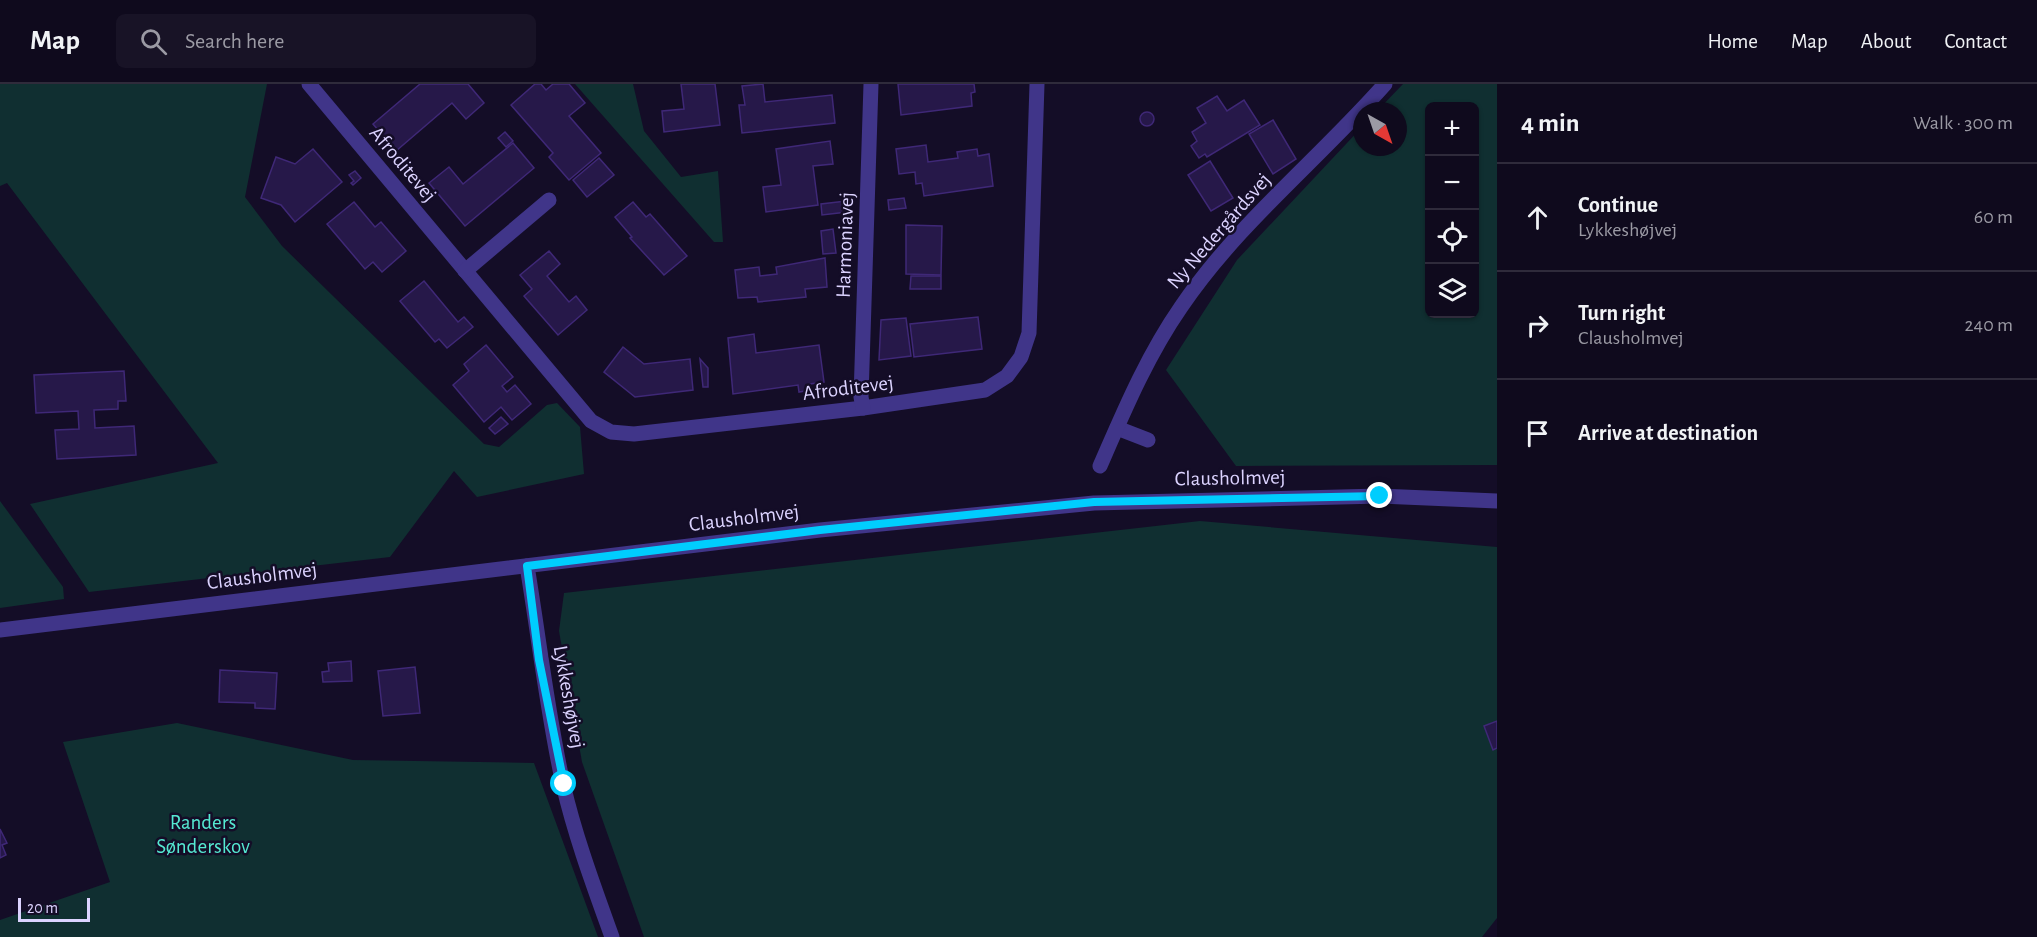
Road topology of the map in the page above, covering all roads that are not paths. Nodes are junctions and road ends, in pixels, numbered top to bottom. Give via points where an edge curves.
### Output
1 (309, 84) edge
2 (871, 84) edge
3 (1037, 84) edge
4 (1385, 84) edge
5 (549, 200) dead end
6 (465, 271) junction
7 (863, 408) junction
8 (1117, 428) junction
9 (1148, 440) dead end
10 (1100, 466) dead end
11 (1497, 501) edge
12 (527, 566) junction
13 (0, 630) edge
14 (612, 937) edge

1 - 6 street, Afroditevej
2 - 7 street, Harmoniavej
3 - 7 street, Afroditevej via 1029,333 1021,357 1007,376 985,390
4 - 8 street, Ny Nedergårdsvej via 1241,232 1181,306 1140,375
5 - 6 street
6 - 7 street, Afroditevej via 591,421 611,432 634,434
8 - 9 street
8 - 10 street, Ny Nedergårdsvej
11 - 12 street, Clausholmvej via 1380,496 1094,502
12 - 13 street, Clausholmvej
12 - 14 street, Lykkeshøjvej via 539,660 564,784

